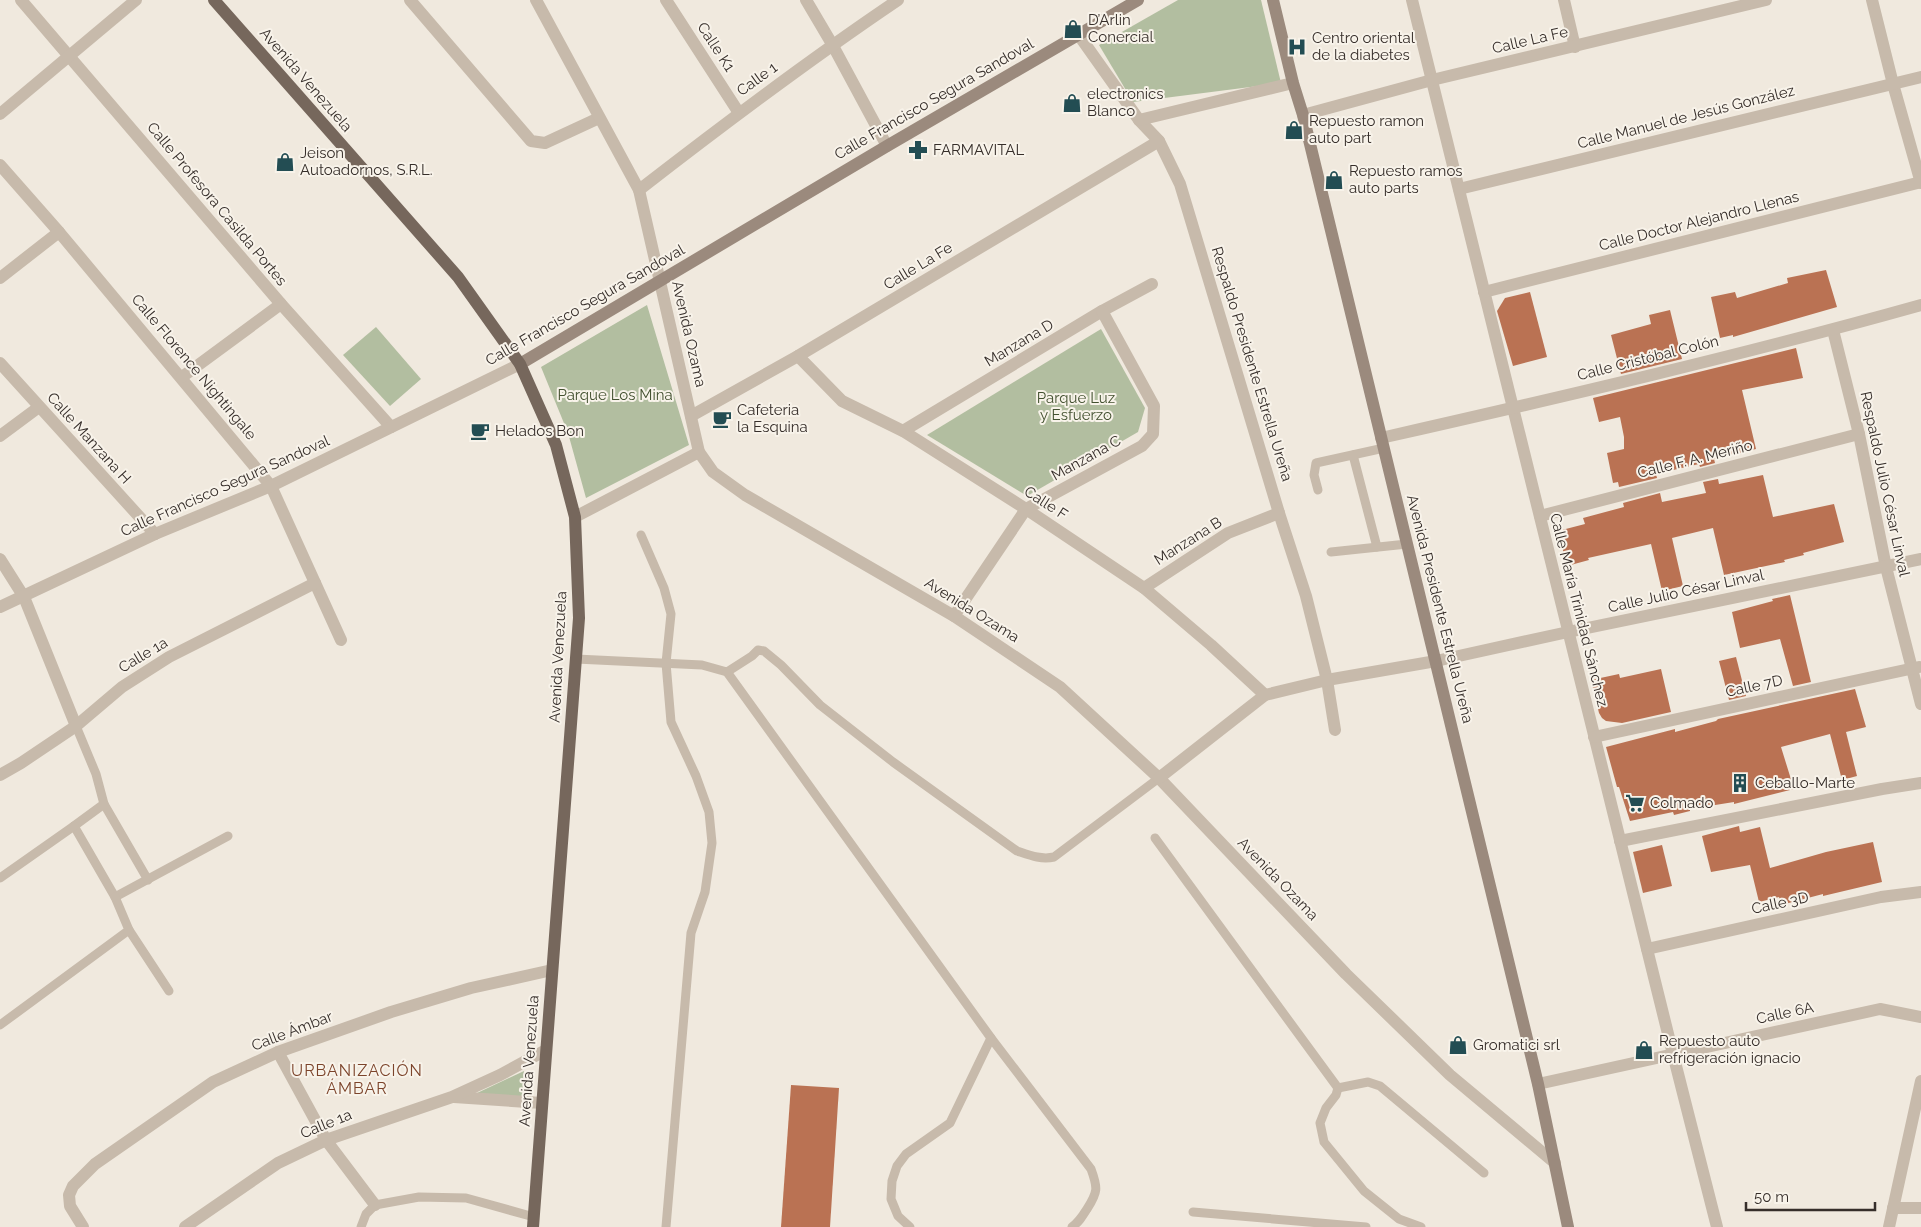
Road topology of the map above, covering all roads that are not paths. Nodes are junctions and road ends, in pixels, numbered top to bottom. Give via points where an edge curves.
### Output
1 (21, 0) edge
2 (136, 0) edge
3 (214, 0) edge
4 (410, 0) edge
5 (536, 0) edge
6 (666, 0) edge
7 (806, 0) edge
8 (898, 0) edge
9 (1138, 0) edge
10 (1273, 0) edge
11 (1412, 0) edge
12 (1564, 0) edge
13 (1766, 0) edge
14 (1872, 0) edge
15 (1719, 5) edge
16 (1078, 34) junction
17 (832, 44) junction
18 (1575, 46) junction
19 (70, 55) junction
20 (1921, 77) edge
21 (1432, 80) junction
22 (1293, 83) junction
23 (1893, 84) junction
24 (739, 113) junction
25 (0, 114) edge
26 (1303, 115) junction
27 (598, 118) junction
28 (1139, 120) junction
29 (1159, 141) junction
30 (887, 146) junction
31 (0, 165) edge
32 (1921, 182) edge
33 (1459, 189) junction
34 (639, 190) junction
35 (60, 232) junction
36 (0, 278) edge
37 (660, 281) junction
38 (1152, 284) dead end
39 (1484, 292) junction
40 (281, 304) junction
41 (1921, 305) edge
42 (1102, 312) junction
43 (1833, 330) junction
44 (798, 356) junction
45 (0, 363) edge
46 (520, 364) junction
47 (182, 377) junction
48 (39, 407) junction
49 (1513, 408) junction
50 (691, 416) junction
51 (391, 427) junction
52 (903, 431) junction
53 (1859, 434) junction
54 (0, 436) edge
55 (1382, 443) junction
56 (699, 452) junction
57 (1353, 455) junction
58 (271, 486) junction
59 (1318, 490) dead end
60 (1026, 509) junction
61 (1279, 513) junction
62 (1540, 516) junction
63 (575, 517) junction
64 (155, 534) junction
65 (641, 535) dead end
66 (1407, 544) junction
67 (1378, 547) junction
68 (1331, 552) dead end
69 (0, 559) edge
70 (1921, 559) edge
71 (1886, 567) junction
72 (316, 583) junction
73 (1144, 588) junction
74 (24, 597) junction
75 (0, 607) edge
76 (954, 616) junction
77 (1568, 632) junction
78 (341, 640) dead end
79 (576, 659) junction
80 (1436, 661) junction
81 (666, 663) junction
82 (1917, 668) edge
83 (727, 672) junction
84 (1327, 680) junction
85 (1265, 695) junction
86 (1921, 704) edge
87 (76, 726) junction
88 (1336, 730) dead end
89 (1594, 738) junction
90 (0, 775) edge
91 (1159, 778) junction
92 (1921, 783) edge
93 (104, 804) junction
94 (74, 826) junction
95 (228, 836) dead end
96 (1155, 838) dead end
97 (1620, 841) junction
98 (0, 878) edge
99 (148, 880) junction
100 (1921, 892) edge
101 (115, 897) junction
102 (129, 930) junction
103 (1647, 949) junction
104 (552, 970) junction
105 (169, 991) dead end
106 (1921, 1017) edge
107 (0, 1025) edge
108 (991, 1038) junction
109 (546, 1050) junction
110 (278, 1052) junction
111 (1673, 1054) junction
112 (1921, 1081) edge
113 (1538, 1084) junction
114 (1338, 1088) junction
115 (452, 1097) junction
116 (542, 1103) junction
117 (326, 1140) junction
118 (1555, 1164) junction
119 (1484, 1174) dead end
120 (375, 1206) junction
121 (1893, 1208) junction
122 (1921, 1208) edge
123 (1193, 1212) dead end
124 (533, 1222) edge
125 (83, 1227) edge
126 (185, 1227) edge
127 (361, 1227) edge
128 (666, 1227) edge
129 (910, 1227) edge
130 (1072, 1227) edge
131 (1366, 1227) edge
132 (1420, 1227) edge
133 (1568, 1227) edge
134 (1717, 1227) edge
135 (1889, 1227) edge

1 - 19 street, Calle Profesora Casilda Portes
2 - 19 street
3 - 46 main road, Avenida Venezuela via 458,277
4 - 27 street via 531,141 545,143
5 - 27 street, Avenida Ozama
6 - 24 street, Calle K1
7 - 17 street
8 - 17 street, Calle 1
9 - 16 main road, Calle Francisco Segura Sandoval
10 - 22 main road, Avenida Presidente Estrella Ureña
11 - 21 street, Calle María Trinidad Sánchez
12 - 18 street
13 - 15 street, Calle La Fe
14 - 23 street
15 - 18 street, Calle La Fe
16 - 28 street, Respaldo Presidente Estrella Ureña
16 - 30 main road, Calle Francisco Segura Sandoval
17 - 24 street, Calle 1
17 - 30 street
18 - 21 street, Calle La Fe
19 - 25 street
19 - 40 street, Calle Profesora Casilda Portes
20 - 23 street, Calle Manuel de Jesús González
21 - 26 street, Calle La Fe
21 - 33 street, Calle María Trinidad Sánchez
22 - 26 main road, Avenida Presidente Estrella Ureña
22 - 28 street
23 - 32 street
23 - 33 street, Calle Manuel de Jesús González
24 - 34 street, Calle 1
26 - 55 main road, Avenida Presidente Estrella Ureña
27 - 34 street, Avenida Ozama
28 - 29 street, Respaldo Presidente Estrella Ureña
29 - 44 street, Calle La Fe
29 - 61 street, Respaldo Presidente Estrella Ureña via 1180,184
30 - 37 main road, Calle Francisco Segura Sandoval
31 - 35 street, Calle Florence Nightingale
32 - 39 street, Calle Doctor Alejandro Llenas
33 - 39 street, Calle María Trinidad Sánchez
34 - 37 street, Avenida Ozama
35 - 36 street
35 - 47 street, Calle Florence Nightingale
37 - 46 main road, Calle Francisco Segura Sandoval
37 - 50 street, Avenida Ozama
38 - 42 street, Manzana D
39 - 49 street, Calle María Trinidad Sánchez
40 - 47 street
40 - 51 street, Calle Profesora Casilda Portes
41 - 43 street, Calle Cristóbal Colón
42 - 52 street, Manzana D
42 - 60 street, Manzana C via 1154,406 1153,434 1142,446
43 - 49 street, Calle Cristóbal Colón
43 - 53 street, Respaldo Julio César Linval
44 - 50 street, Calle La Fe
44 - 52 street, Calle F via 842,401
45 - 48 street, Calle Manzana H
46 - 51 street, Calle Francisco Segura Sandoval
46 - 63 main road, Avenida Venezuela via 556,445
47 - 58 street, Calle Florence Nightingale
48 - 54 street
48 - 64 street, Calle Manzana H
49 - 55 street, Calle Cristóbal Colón
49 - 62 street, Calle María Trinidad Sánchez
50 - 56 street, Avenida Ozama
51 - 58 street, Calle Francisco Segura Sandoval
52 - 60 street, Calle F
53 - 62 street, Calle F. A. Meriño
53 - 71 street, Respaldo Julio César Linval
55 - 57 lane
55 - 66 main road, Avenida Presidente Estrella Ureña
56 - 63 street
56 - 76 street, Avenida Ozama via 713,472 745,495
57 - 59 lane via 1316,463 1314,475
57 - 67 lane
58 - 64 street, Calle Francisco Segura Sandoval
58 - 72 street, Calle Florence Nightingale
60 - 73 street, Calle F
60 - 76 street, Manzana C
61 - 73 street, Manzana B via 1228,534
61 - 84 street, Respaldo Presidente Estrella Ureña via 1306,596
62 - 77 street, Calle María Trinidad Sánchez
63 - 79 main road, Avenida Venezuela via 579,618
64 - 74 street, Calle Francisco Segura Sandoval
65 - 81 lane via 664,588 671,614
66 - 67 lane
66 - 80 main road, Avenida Presidente Estrella Ureña
67 - 68 lane
69 - 74 street
70 - 71 street, Calle Julio César Linval
71 - 77 street, Calle Julio César Linval
71 - 82 street, Respaldo Julio César Linval
72 - 78 street, Calle Florence Nightingale
72 - 87 street, Calle 1a via 170,657 122,687
73 - 85 street, Calle F
74 - 75 street, Calle Francisco Segura Sandoval
74 - 87 street
76 - 91 street, Avenida Ozama via 1060,686
77 - 80 street, Calle Julio César Linval
77 - 89 street, Calle María Trinidad Sánchez
79 - 81 lane
79 - 104 main road, Avenida Venezuela
80 - 84 street, Calle Julio César Linval
80 - 113 main road, Avenida Presidente Estrella Ureña
81 - 83 lane via 702,665
81 - 128 lane via 671,722 696,776 708,812 712,843 705,892 691,933
82 - 86 street, Respaldo Julio César Linval
82 - 89 street, Calle 7D
83 - 91 lane via 758,650 764,651 820,704 893,762 1017,851 1031,856 1054,857
83 - 108 lane
84 - 85 street, Calle Julio César Linval
84 - 88 street, Respaldo Presidente Estrella Ureña
85 - 91 street, Calle Julio César Linval
87 - 90 street, Calle 1a
87 - 93 lane via 96,774
89 - 97 street, Calle María Trinidad Sánchez
91 - 118 street, Avenida Ozama via 1353,981 1450,1075
92 - 97 street
93 - 94 lane
93 - 99 lane
94 - 98 lane
94 - 101 lane
95 - 99 lane
96 - 114 lane
97 - 103 street, Calle María Trinidad Sánchez
99 - 101 lane
100 - 103 street, Calle 3D via 1880,897
101 - 102 lane
102 - 105 lane
102 - 107 lane
103 - 111 street, Calle María Trinidad Sánchez
104 - 109 main road, Avenida Venezuela
104 - 110 street, Calle Ámbar via 391,1012
106 - 111 street, Calle 6A via 1880,1009
108 - 129 lane via 950,1123 906,1154 897,1166 891,1200 898,1216
108 - 130 lane via 1091,1169 1096,1195 1079,1222
109 - 115 street, Calle 1a
109 - 116 main road, Avenida Venezuela
110 - 117 street
110 - 125 street, Calle Ámbar via 213,1082 95,1164 73,1186 69,1195 70,1206
111 - 113 street, Calle 6A
111 - 134 street, Calle María Trinidad Sánchez
112 - 121 street
113 - 118 main road, Avenida Presidente Estrella Ureña
114 - 119 lane via 1368,1082 1380,1086
114 - 132 lane via 1320,1123 1324,1142 1364,1191 1399,1219
115 - 116 street
115 - 117 street, Calle 1a
116 - 124 main road, Avenida Venezuela
117 - 120 street
117 - 126 street, Calle 1a via 278,1163
118 - 133 main road, Avenida Presidente Estrella Ureña
120 - 124 lane via 419,1197 466,1198
120 - 127 lane via 366,1214
121 - 122 street
121 - 135 street
123 - 131 lane

